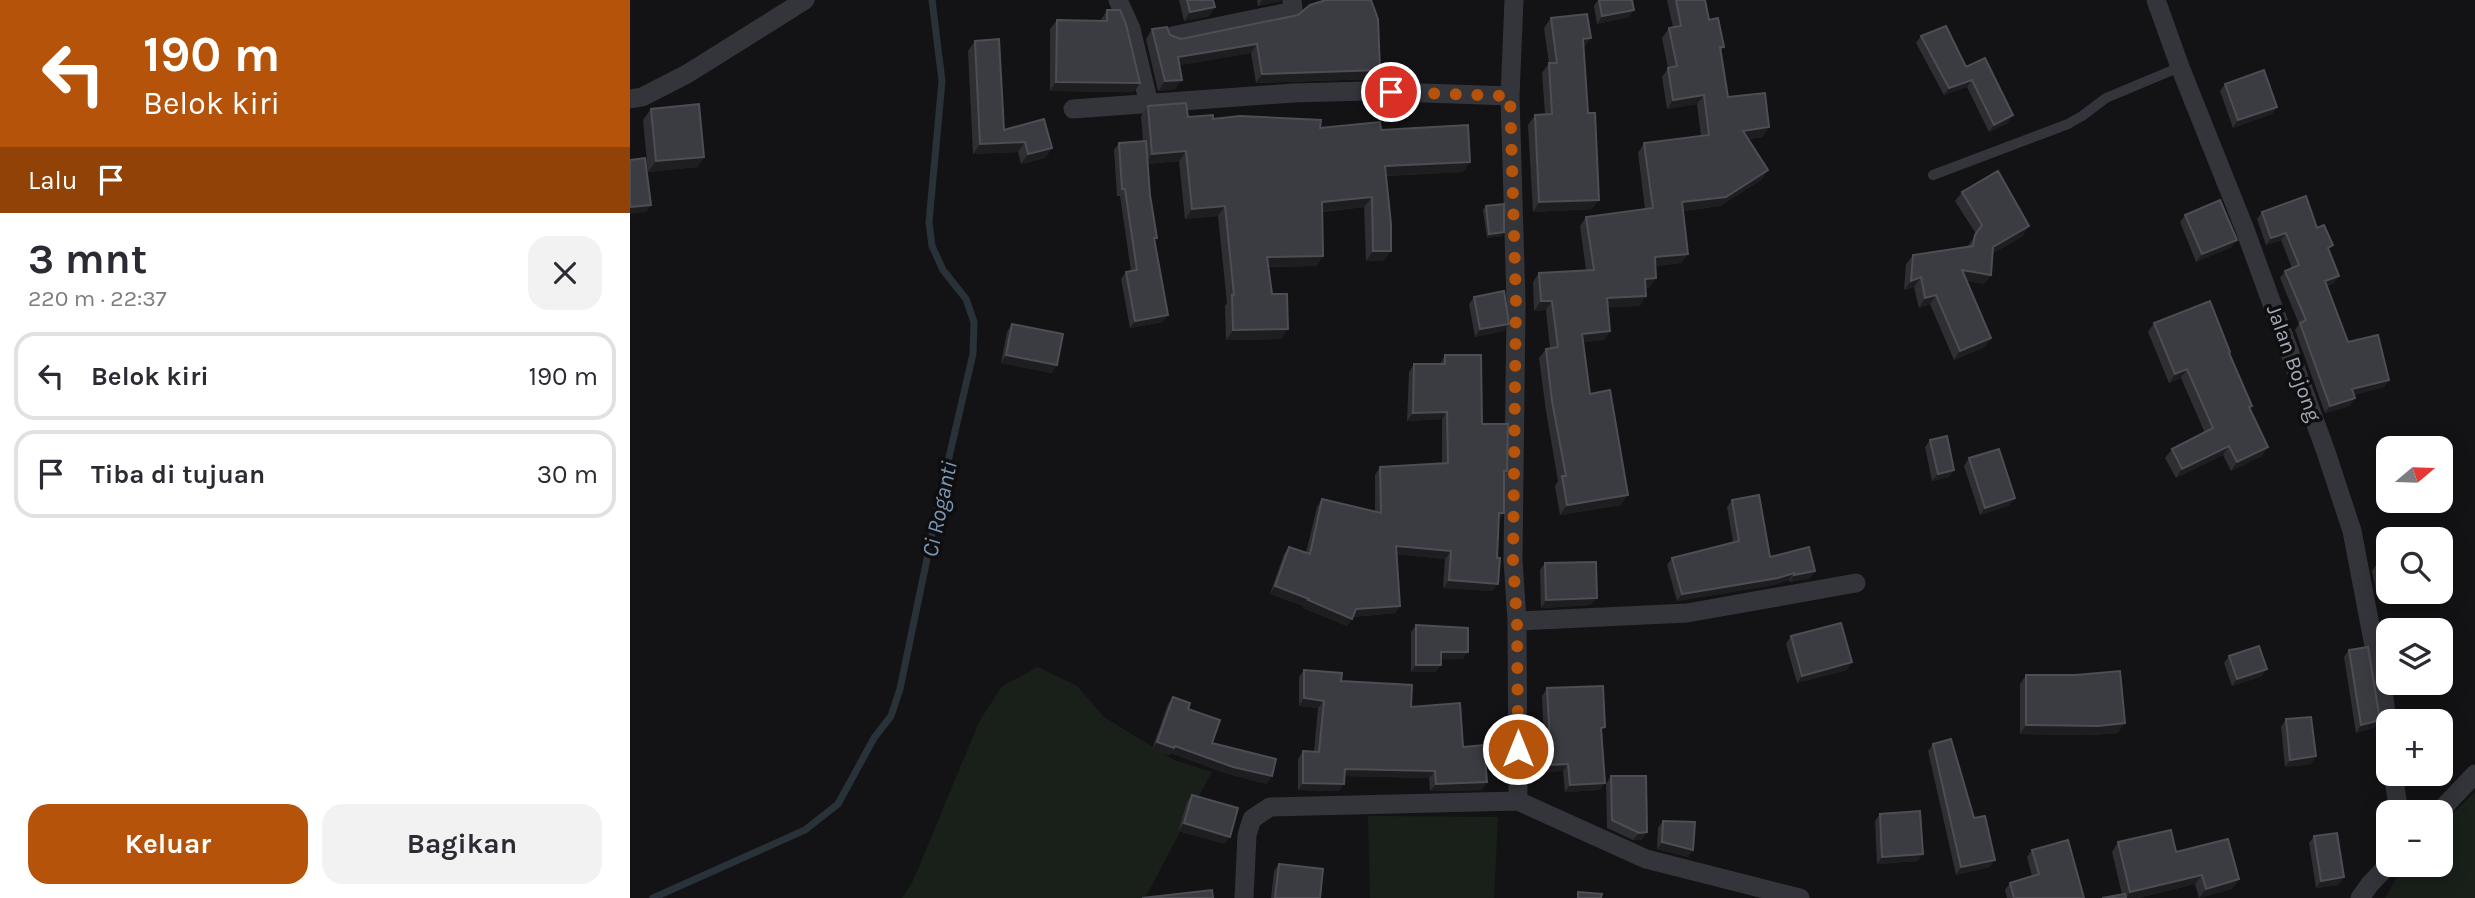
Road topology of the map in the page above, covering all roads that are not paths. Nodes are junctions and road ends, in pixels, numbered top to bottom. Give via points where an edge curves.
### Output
1 (805, 0) edge
2 (1118, 0) edge
3 (1292, 0) edge
4 (1514, 0) edge
5 (2156, 0) edge
6 (1172, 36) edge
7 (2180, 67) junction
8 (1510, 96) junction
9 (630, 99) edge
10 (1149, 104) junction
11 (1073, 109) dead end
12 (1933, 175) dead end
13 (1856, 583) dead end
14 (1517, 621) junction
15 (2385, 709) edge
16 (2475, 774) edge
17 (1518, 800) junction
18 (2450, 800) edge
19 (2377, 877) edge
20 (1244, 898) edge
21 (1800, 898) edge
22 (2360, 898) edge

1 - 9 street via 687,74
2 - 10 street
3 - 6 street via 1289,12
4 - 8 street
5 - 7 street, Jalan Bojong
7 - 12 lane via 2106,98 2067,124
7 - 15 street, Jalan Bojong via 2244,227 2352,531
8 - 10 street via 1367,90
8 - 14 street
10 - 11 street
13 - 14 street via 1686,613
14 - 17 street
16 - 18 street
17 - 20 street via 1270,807 1252,819 1247,835
17 - 21 street via 1646,859
19 - 22 street

